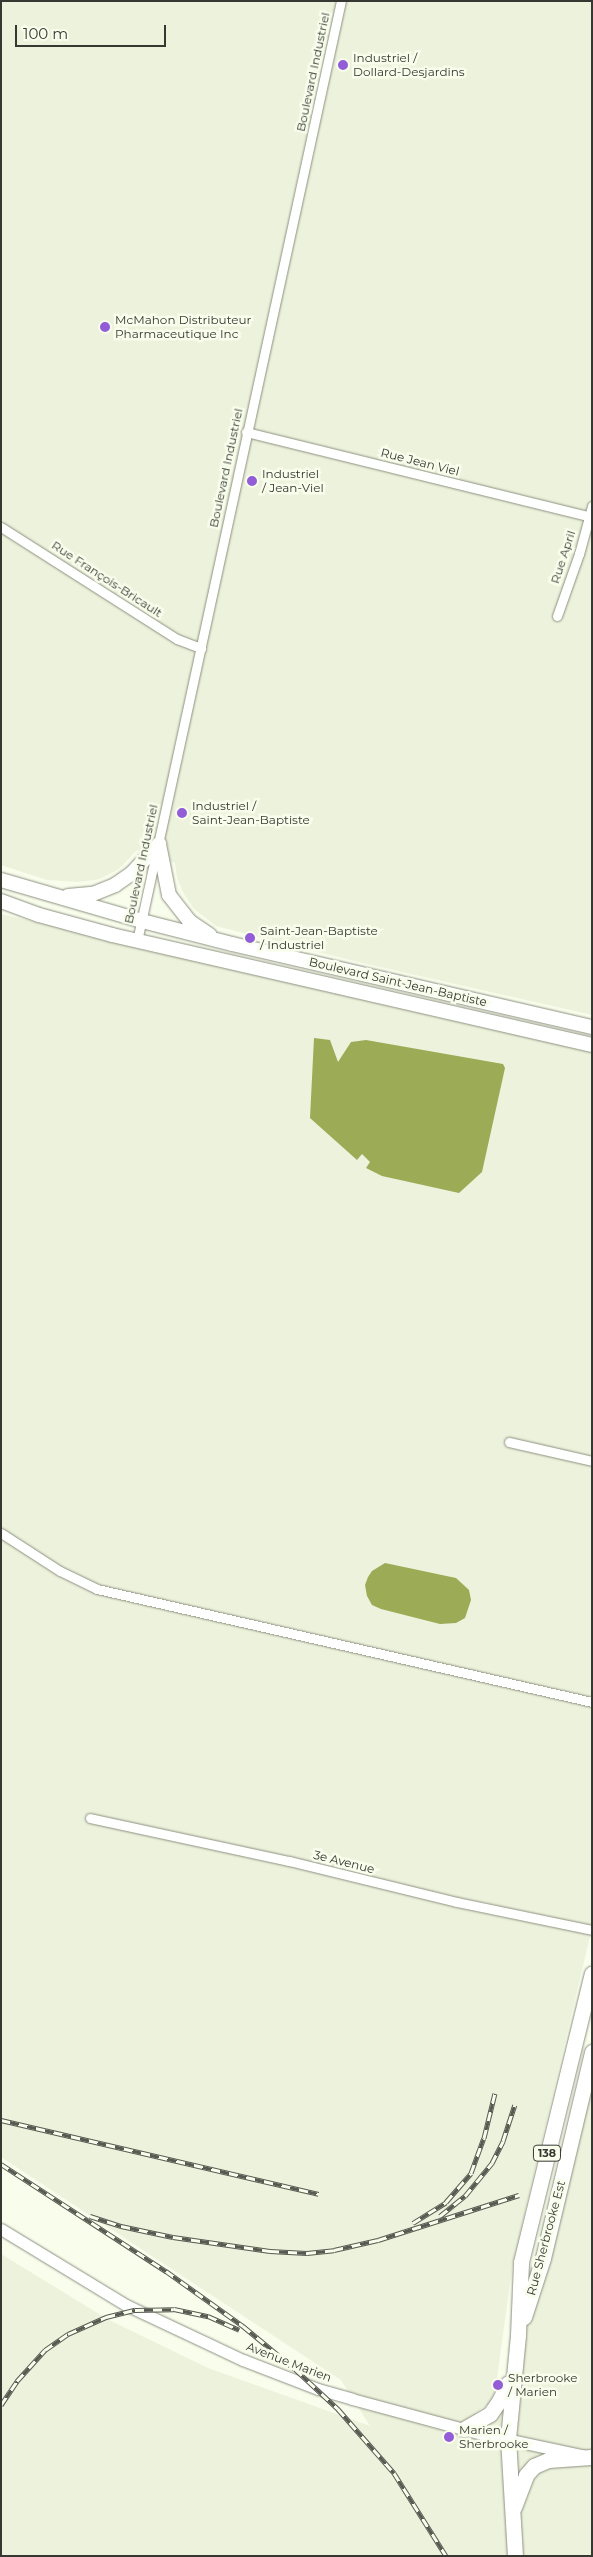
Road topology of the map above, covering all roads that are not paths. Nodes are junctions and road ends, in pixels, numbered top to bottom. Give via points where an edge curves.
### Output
1 (341, 1) edge
2 (246, 432) junction
3 (592, 506) edge
4 (589, 516) junction
5 (1, 527) edge
6 (557, 616) dead end
7 (201, 648) junction
8 (159, 844) junction
9 (1, 880) edge
10 (48, 895) junction
11 (1, 900) edge
12 (142, 921) junction
13 (137, 941) junction
14 (232, 944) junction
15 (371, 976) junction
16 (367, 992) junction
17 (556, 1018) junction
18 (592, 1026) edge
19 (552, 1036) junction
20 (592, 1045) edge
21 (509, 1442) dead end
22 (592, 1461) edge
23 (1, 1533) edge
24 (592, 1702) edge
25 (90, 1818) dead end
26 (592, 1930) edge
27 (592, 1974) edge
28 (592, 2052) edge
29 (1, 2229) edge
30 (518, 2335) junction
31 (514, 2365) junction
32 (464, 2429) junction
33 (508, 2439) junction
34 (592, 2457) edge
35 (511, 2516) junction
36 (514, 2556) edge

1 - 2 street, Boulevard Industriel
2 - 4 street, Rue Jean Viel
2 - 7 street, Boulevard Industriel
3 - 4 street, Rue April
4 - 6 street, Rue April
5 - 7 street, Rue François-Bricault via 177,639
7 - 8 street, Boulevard Industriel
8 - 10 main road via 132,874 115,885 93,894 72,897
8 - 12 street, Boulevard Industriel
8 - 14 main road via 169,895 189,921 208,934
9 - 10 main road, Boulevard Saint-Jean-Baptiste
10 - 12 main road, Boulevard Saint-Jean-Baptiste
11 - 13 main road, Boulevard Saint-Jean-Baptiste via 39,915
12 - 13 street, Boulevard Industriel
12 - 14 main road, Boulevard Saint-Jean-Baptiste
13 - 16 main road, Boulevard Saint-Jean-Baptiste
14 - 15 main road, Boulevard Saint-Jean-Baptiste
15 - 16 main road
15 - 17 main road, Boulevard Saint-Jean-Baptiste
16 - 19 main road, Boulevard Saint-Jean-Baptiste
17 - 18 main road, Boulevard Saint-Jean-Baptiste
17 - 19 main road
19 - 20 main road, Boulevard Saint-Jean-Baptiste
21 - 22 street
23 - 24 street via 60,1571 98,1589
25 - 26 street, 3e Avenue
27 - 30 main road, Rue Sherbrooke Est / 138 via 521,2262
28 - 30 main road, Rue Sherbrooke Est / 138 via 543,2258
29 - 32 street, Avenue Marien via 126,2305 243,2360 318,2389
30 - 31 main road, Rue Sherbrooke Est / 138
31 - 32 main road via 500,2402 490,2414
31 - 33 main road, Rue Sherbrooke Est / 138
32 - 33 street, Avenue Marien
33 - 34 street, Avenue Marien
33 - 35 main road, Rue Sherbrooke Est / 138
34 - 35 main road via 548,2460 534,2466 526,2475
35 - 36 main road, Rue Sherbrooke Est / 138

